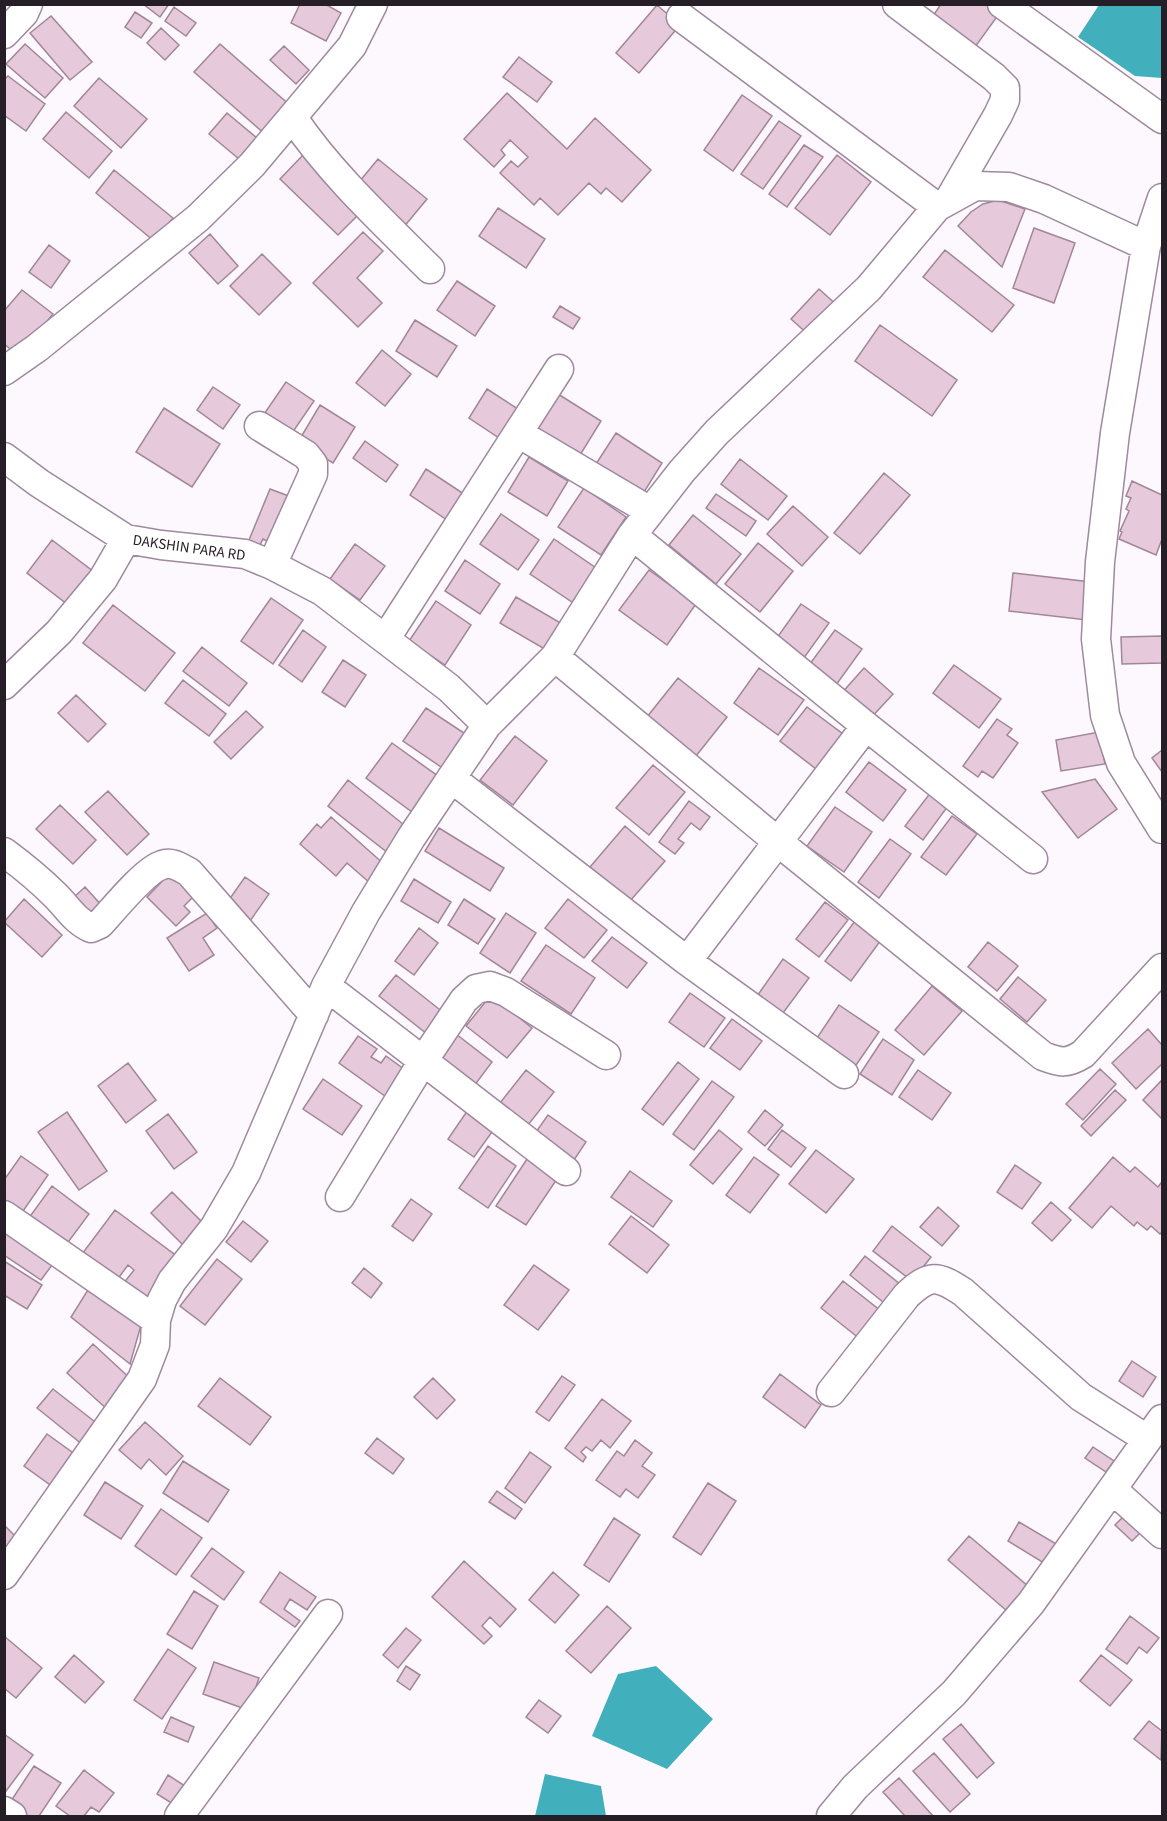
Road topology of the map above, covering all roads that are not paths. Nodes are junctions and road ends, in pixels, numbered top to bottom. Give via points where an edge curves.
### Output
1 (28, 4) edge
2 (373, 4) edge
3 (897, 4) edge
4 (1012, 7) edge
5 (681, 17) dead end
6 (4, 34) edge
7 (293, 118) junction
8 (1162, 119) edge
9 (1162, 198) edge
10 (943, 204) junction
11 (1146, 246) junction
12 (430, 269) dead end
13 (559, 369) dead end
14 (4, 371) edge
15 (259, 426) dead end
16 (518, 433) junction
17 (4, 456) edge
18 (650, 511) junction
19 (632, 535) junction
20 (126, 539) junction
21 (272, 565) junction
22 (386, 638) junction
23 (555, 657) junction
24 (4, 685) edge
25 (487, 725) junction
26 (866, 726) junction
27 (451, 778) junction
28 (1162, 829) edge
29 (777, 841) junction
30 (4, 852) edge
31 (1033, 859) dead end
32 (687, 961) junction
33 (1162, 968) edge
34 (326, 986) junction
35 (314, 1015) junction
36 (606, 1055) dead end
37 (423, 1061) junction
38 (844, 1074) dead end
39 (566, 1171) dead end
40 (340, 1197) dead end
41 (4, 1215) edge
42 (156, 1320) junction
43 (831, 1392) dead end
44 (1155, 1429) edge
45 (1112, 1489) junction
46 (1162, 1534) edge
47 (4, 1575) edge
48 (328, 1614) dead end
49 (4, 1811) edge
50 (12, 1816) edge
51 (179, 1816) edge
52 (831, 1816) edge

1 - 6 street
2 - 7 street via 352,46
3 - 10 street via 1005,88 1005,100 998,114
4 - 8 street
5 - 10 street
7 - 12 street via 333,171
7 - 14 street via 198,218
9 - 11 street
10 - 11 street via 975,186 1009,187
10 - 18 street via 869,288 717,432
11 - 28 street via 1115,433 1100,562 1096,639 1105,715 1121,763
13 - 16 street
15 - 21 street via 306,455 313,464 313,474
16 - 18 street
16 - 22 street
17 - 20 street, DAKSHIN PARA RD
18 - 19 street
19 - 23 street
19 - 26 street
20 - 21 street, DAKSHIN PARA RD via 245,554
20 - 24 street via 103,579 59,632
21 - 22 street, DAKSHIN PARA RD via 322,591
22 - 25 street, DAKSHIN PARA RD via 449,688
23 - 25 street
23 - 29 street
25 - 27 street
26 - 29 street
26 - 31 street
27 - 32 street
27 - 34 street via 377,894
29 - 32 street
29 - 33 street via 1043,1056 1058,1062 1071,1062 1083,1054
30 - 35 street via 58,897 80,923 91,928 100,924 147,875 163,864 176,865 189,872
32 - 38 street
34 - 35 street
34 - 37 street
35 - 42 street via 246,1173 214,1228 172,1281
36 - 37 street via 506,992 490,986 476,988 464,999
37 - 39 street
37 - 40 street
41 - 42 street
42 - 47 street via 155,1345 142,1379
43 - 44 street via 907,1295 930,1278 944,1280 963,1292 1081,1397
44 - 45 street
45 - 46 street
45 - 52 street via 1032,1603 954,1693 855,1787
48 - 51 street
49 - 50 street

